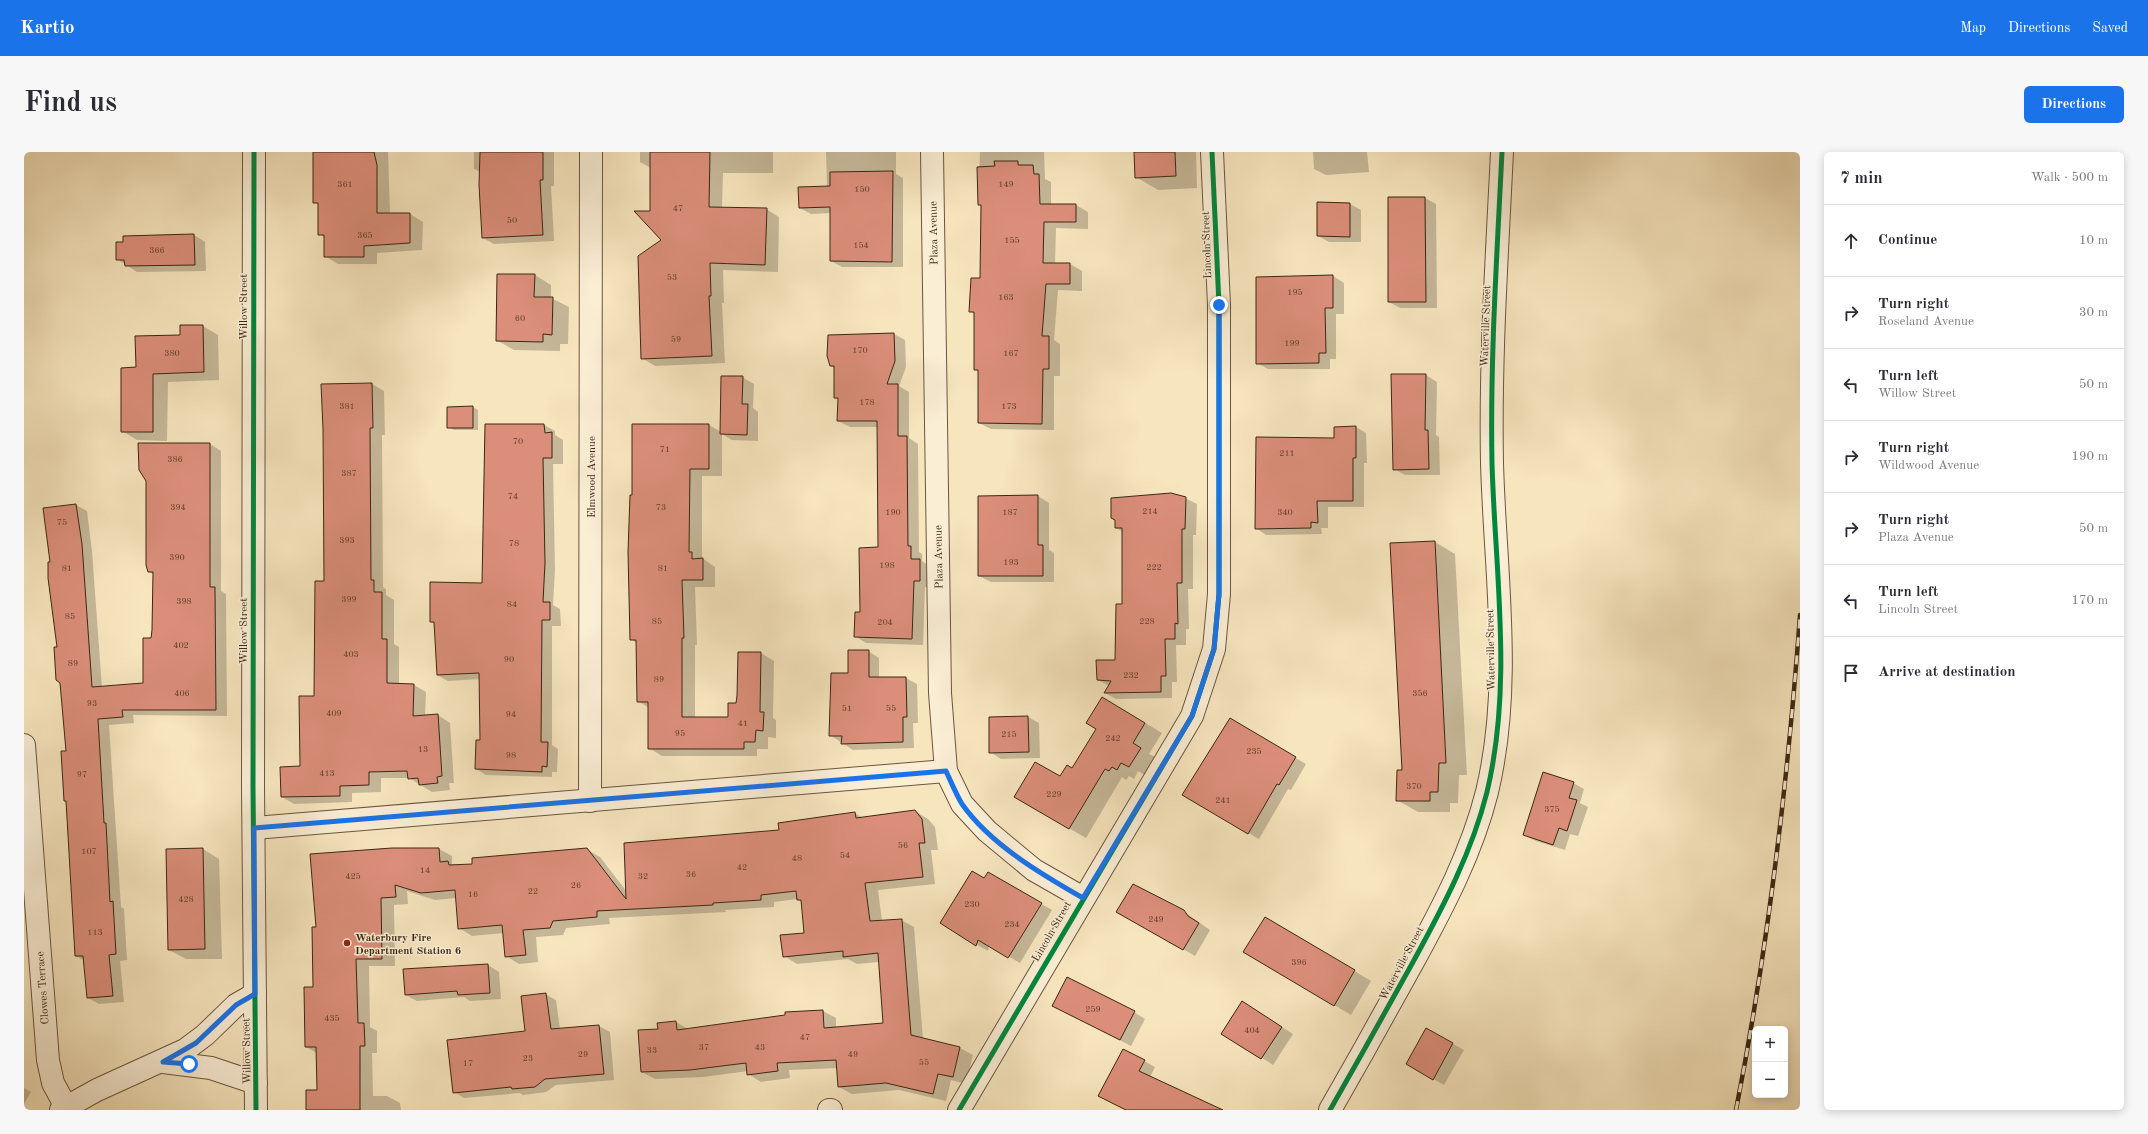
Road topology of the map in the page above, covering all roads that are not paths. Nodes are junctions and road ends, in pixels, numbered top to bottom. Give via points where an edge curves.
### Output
1 (254, 152) edge
2 (591, 152) edge
3 (932, 152) edge
4 (1212, 152) edge
5 (1502, 152) edge
6 (24, 745) edge
7 (946, 771) junction
8 (26, 786) edge
9 (590, 801) junction
10 (254, 828) junction
11 (1083, 898) junction
12 (255, 994) junction
13 (163, 1062) junction
14 (256, 1083) junction
15 (64, 1109) edge
16 (256, 1110) edge
17 (959, 1110) edge
18 (1330, 1110) edge

1 - 10 street, Willow Street
2 - 9 street, Elmwood Avenue
3 - 7 street, Plaza Avenue via 940,693
4 - 11 street, Lincoln Street via 1219,328 1219,594 1214,649 1192,716
5 - 18 street, Waterville Street via 1492,419 1502,671 1494,760 1478,825 1451,889
6 - 8 street, Clowes Terrace
7 - 9 street
7 - 11 street, Plaza Avenue via 962,804 987,831 1034,870
8 - 15 street, Clowes Terrace via 48,1060 53,1083
9 - 10 street
10 - 12 street, Willow Street
11 - 17 street, Lincoln Street
12 - 13 street via 236,1005 196,1043
12 - 14 street, Willow Street
13 - 14 street via 212,1068
13 - 15 street via 97,1090
14 - 16 street, Willow Street

